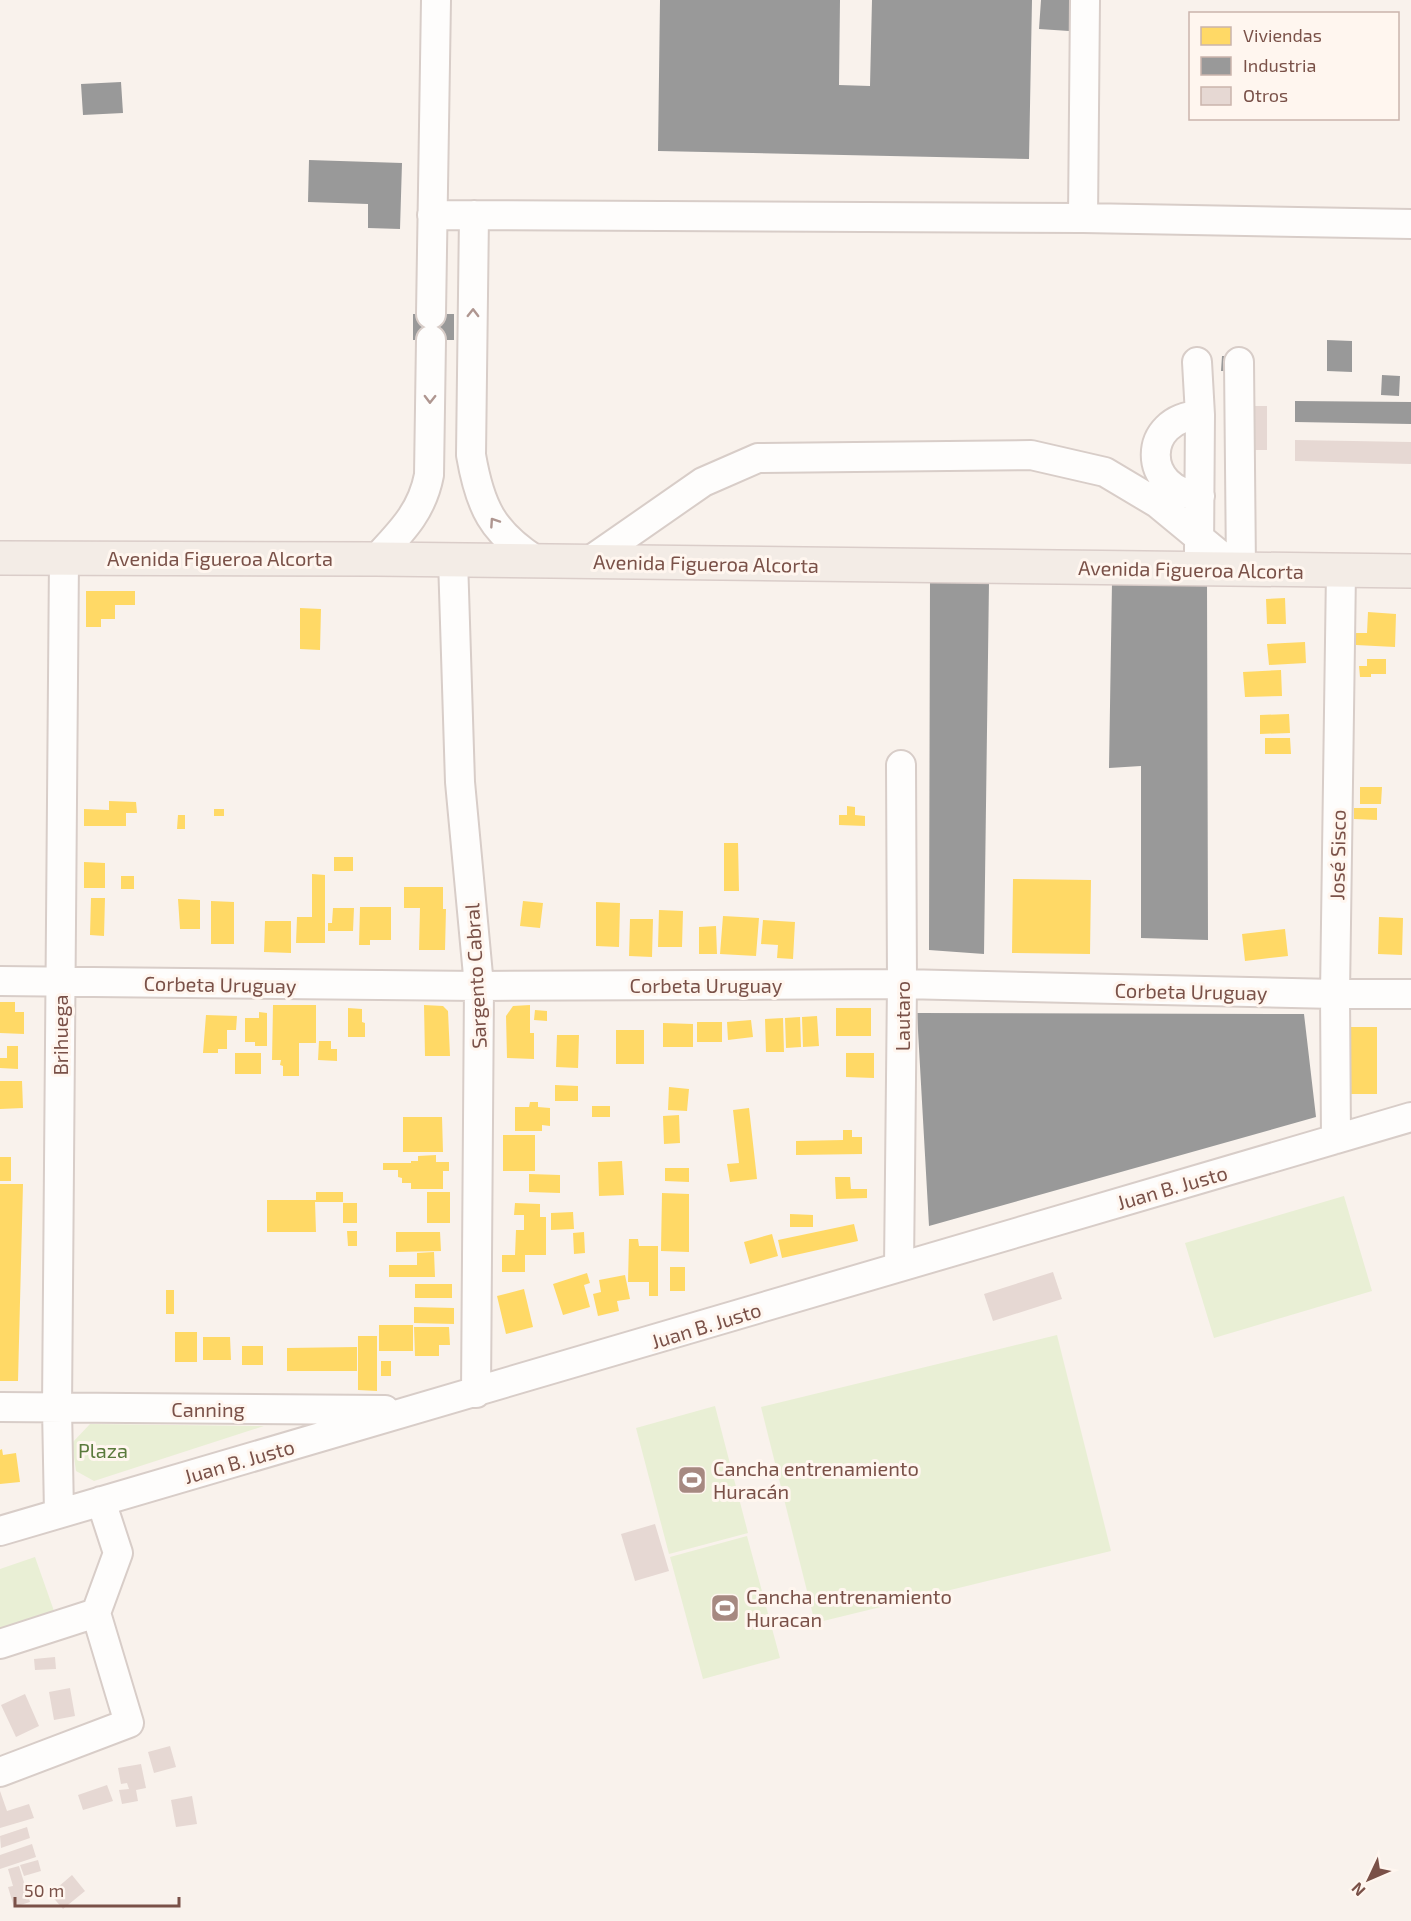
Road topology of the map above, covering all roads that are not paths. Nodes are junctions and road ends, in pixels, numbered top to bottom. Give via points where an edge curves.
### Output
1 (436, 0) edge
2 (1085, 0) edge
3 (432, 215) junction
4 (474, 215) junction
5 (1083, 218) junction
6 (1411, 224) edge
7 (1197, 362) dead end
8 (1239, 362) dead end
9 (1200, 415) junction
10 (1200, 496) junction
11 (1199, 553) junction
12 (0, 558) edge
13 (64, 558) junction
14 (376, 559) junction
15 (453, 559) junction
16 (537, 561) junction
17 (588, 562) junction
18 (1239, 569) junction
19 (1341, 571) junction
20 (1411, 572) edge
21 (901, 765) dead end
22 (0, 981) edge
23 (60, 982) junction
24 (902, 984) junction
25 (479, 986) junction
26 (1335, 994) junction
27 (1411, 994) edge
28 (1411, 1118) edge
29 (1336, 1139) junction
30 (899, 1267) junction
31 (476, 1393) junction
32 (0, 1407) edge
33 (57, 1408) junction
34 (417, 1410) junction
35 (101, 1501) junction
36 (59, 1513) junction
37 (0, 1531) edge
38 (96, 1613) junction
39 (0, 1644) edge
40 (0, 1772) edge

1 - 3 street
2 - 5 street
3 - 4 street
3 -> 14 street via 429,475 419,507
4 - 5 street
16 -> 4 street via 516,548 484,507 471,455
5 - 6 street
7 - 9 street
8 - 18 street
9 - 10 street
9 - 10 street via 1187,416 1169,425 1155,455 1158,469 1174,490
10 - 11 street
11 - 17 main road, Avenida Figueroa Alcorta
11 - 17 street via 1157,503 1106,472 1031,455 758,458 703,482
11 - 18 main road, Avenida Figueroa Alcorta
12 - 13 main road, Avenida Figueroa Alcorta
13 - 14 main road, Avenida Figueroa Alcorta
13 - 23 street, Brihuega
14 - 15 main road, Avenida Figueroa Alcorta
15 - 16 main road, Avenida Figueroa Alcorta
15 - 25 street, Sargento Cabral via 460,782
16 - 17 main road, Avenida Figueroa Alcorta
18 - 19 main road, Avenida Figueroa Alcorta
19 - 20 main road, Avenida Figueroa Alcorta
19 - 26 street, José Sisco
21 - 24 street, Lautaro
22 - 23 street, Corbeta Uruguay
23 - 25 street, Corbeta Uruguay
23 - 33 street, Brihuega
24 - 25 street, Corbeta Uruguay
24 - 26 street, Corbeta Uruguay
24 - 30 street, Lautaro
25 - 31 street, Sargento Cabral
26 - 27 street, Corbeta Uruguay
26 - 29 street, José Sisco
28 - 29 street, Juan B. Justo
29 - 30 street, Juan B. Justo
30 - 31 street, Juan B. Justo
31 - 34 street, Juan B. Justo
32 - 33 street, Canning
33 - 34 street, Canning
33 - 36 street, Brihuega
34 - 35 street, Juan B. Justo
35 - 36 street, Juan B. Justo
35 - 38 street via 118,1553
36 - 37 street, Juan B. Justo
38 - 39 street
38 - 40 street via 129,1723

